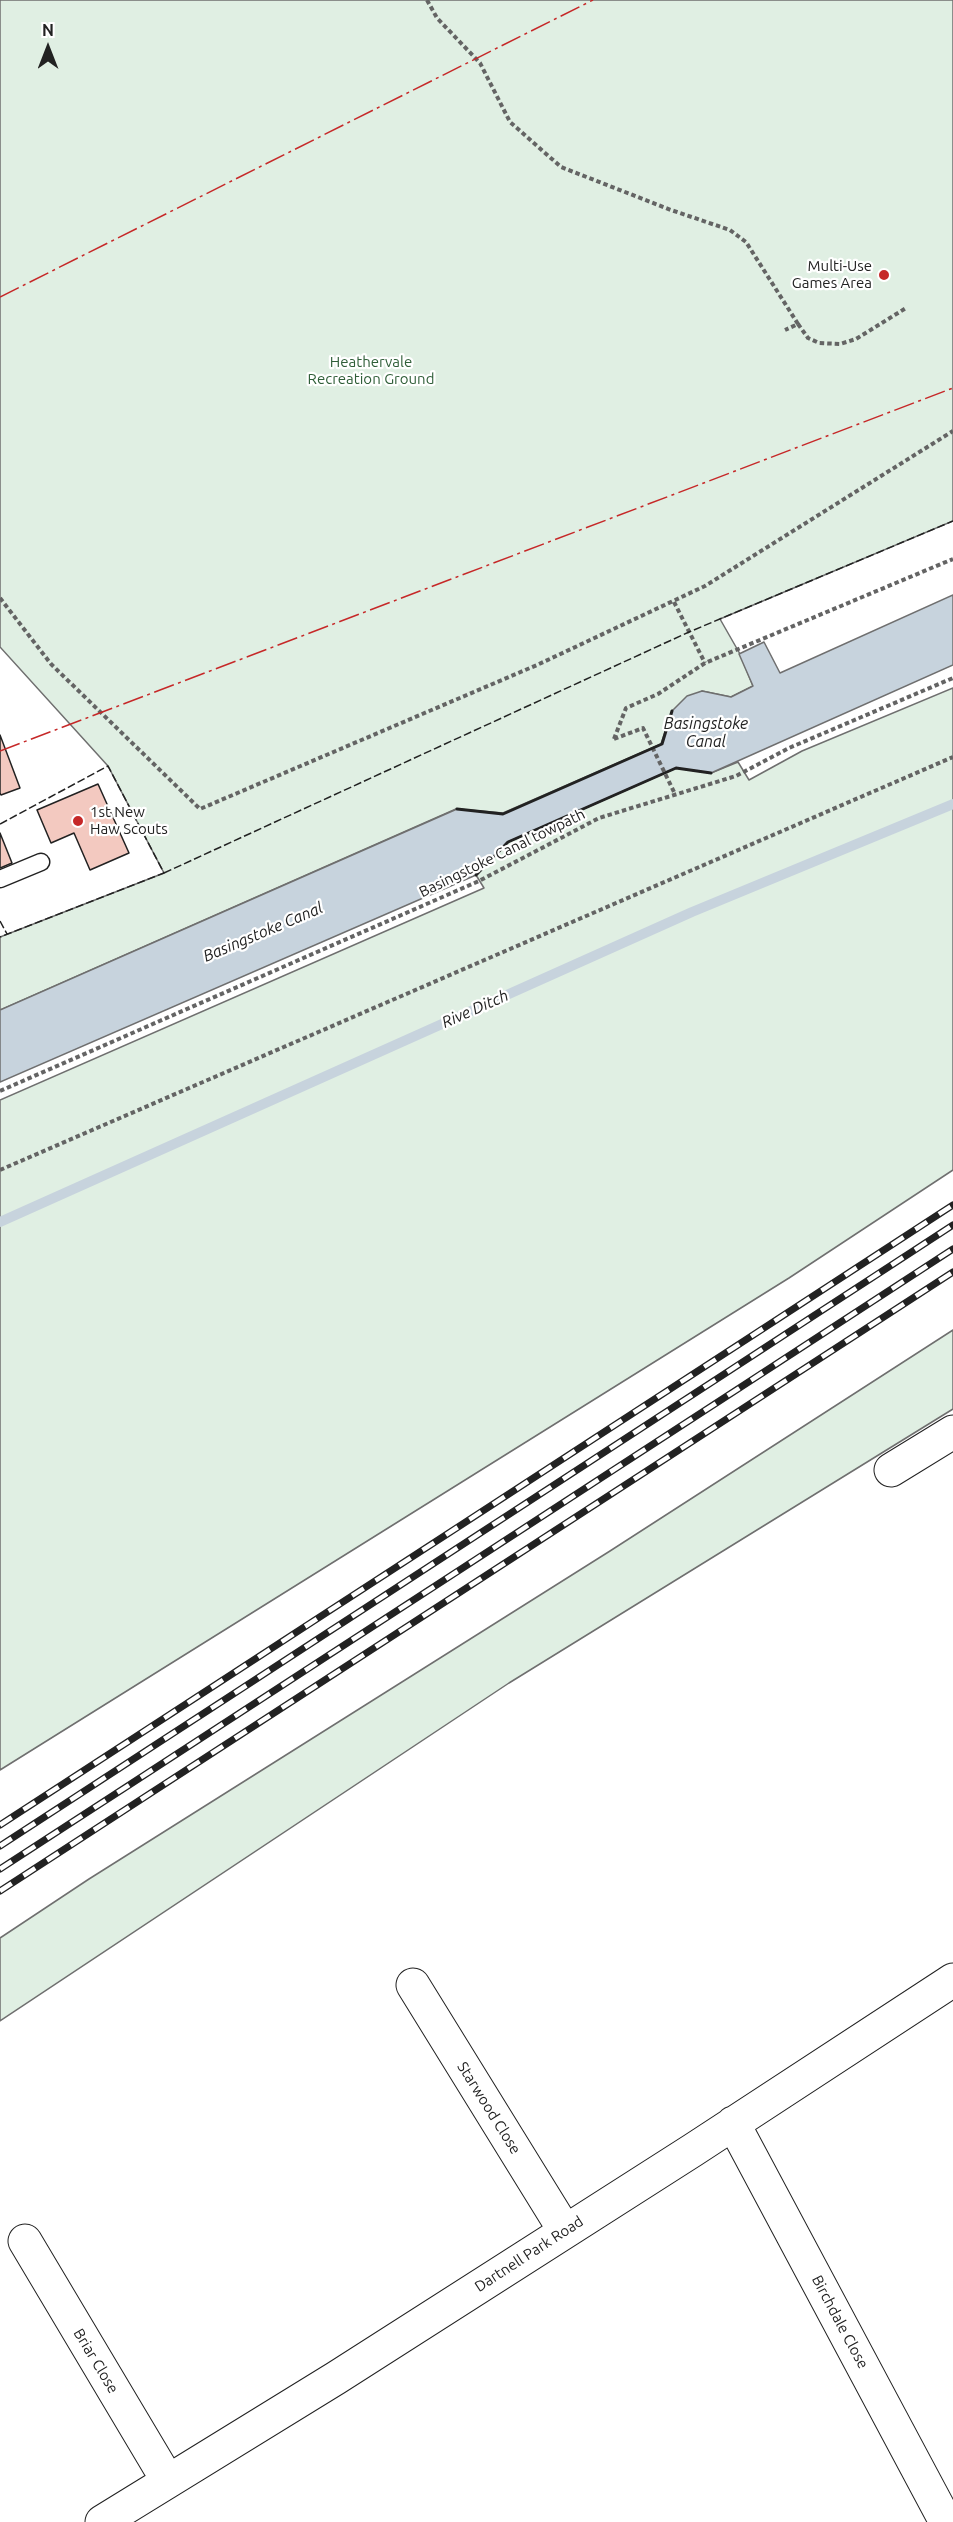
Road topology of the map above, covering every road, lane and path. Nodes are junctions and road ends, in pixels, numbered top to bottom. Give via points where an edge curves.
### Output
1 (427, 0) edge
2 (906, 309) dead end
3 (798, 324) junction
4 (785, 330) dead end
5 (953, 431) edge
6 (953, 559) edge
7 (0, 598) edge
8 (674, 602) junction
9 (705, 663) junction
10 (953, 678) edge
11 (953, 757) edge
12 (675, 794) junction
13 (41, 862) dead end
14 (0, 879) edge
15 (0, 1090) edge
16 (0, 1170) edge
17 (953, 1432) edge
18 (891, 1470) dead end
19 (953, 1980) edge
20 (413, 1984) dead end
21 (733, 2124) junction
22 (566, 2231) junction
23 (24, 2241) dead end
24 (168, 2481) junction
25 (102, 2522) edge
26 (946, 2522) edge

1 - 3 path via 437,18 480,63 510,122 561,167 730,230 746,242
2 - 3 path via 856,339 840,344 808,338
3 - 4 path
5 - 8 path
6 - 9 path
7 - 8 path via 51,664 201,809
8 - 9 path
9 - 12 path via 658,694 626,708 614,739 642,728
10 - 12 path, Basingstoke Canal towpath via 789,748 736,776
11 - 16 path
12 - 15 path, Basingstoke Canal towpath via 599,818 479,881
13 - 14 lane
17 - 18 street
19 - 21 street, Dartnell Park Road
20 - 22 street, Starwood Close
21 - 22 street, Dartnell Park Road
21 - 26 street, Birchdale Close
22 - 24 street, Dartnell Park Road
23 - 24 street, Briar Close
24 - 25 street, Dartnell Park Road

